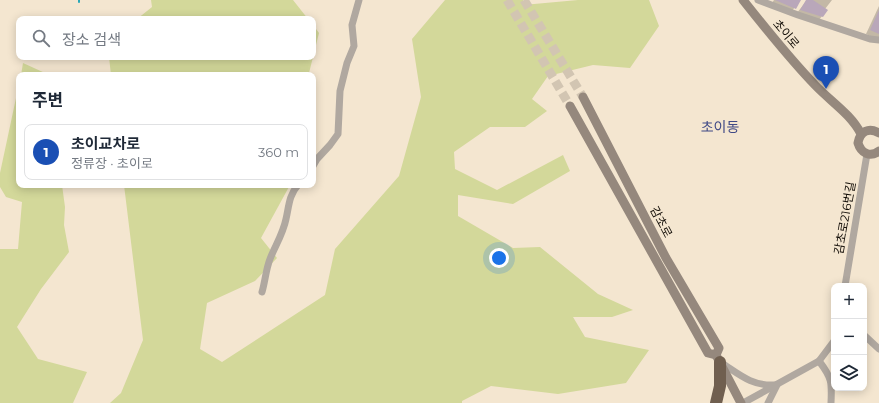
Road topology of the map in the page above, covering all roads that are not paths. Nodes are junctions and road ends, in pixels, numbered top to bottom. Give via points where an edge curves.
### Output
1 (359, 0) edge
2 (743, 0) edge
3 (758, 0) edge
4 (879, 40) edge
5 (583, 97) tunnel mouth
6 (570, 106) tunnel mouth
7 (879, 133) edge
8 (861, 134) junction
9 (879, 151) edge
10 (866, 154) junction
11 (316, 160) edge
12 (296, 188) edge
13 (845, 283) edge
14 (262, 292) dead end
15 (867, 338) edge
16 (831, 345) edge
17 (879, 349) edge
18 (718, 359) junction
19 (819, 361) junction
20 (831, 382) edge
21 (777, 385) junction
22 (832, 391) edge
23 (716, 403) edge
24 (742, 403) edge
25 (768, 403) edge
26 (831, 403) edge

1 - 11 street via 352,25 354,46 340,91 338,134
2 - 8 main road, 초이로 via 791,59 857,125
3 - 4 street
5 - 18 main road, 감초로 via 666,258 719,348
6 - 18 main road, 감초로 via 708,353
7 - 8 main road via 870,130
8 - 10 main road via 859,148
9 - 10 main road
10 - 13 street, 감초로216번길
12 - 14 street via 288,202 286,219 279,242 269,261
15 - 17 street
16 - 19 street
18 - 21 street via 756,384
18 - 23 highway via 720,386
18 - 24 main road, 감초로
19 - 20 street
19 - 21 street
21 - 24 street
21 - 25 street
22 - 26 street

